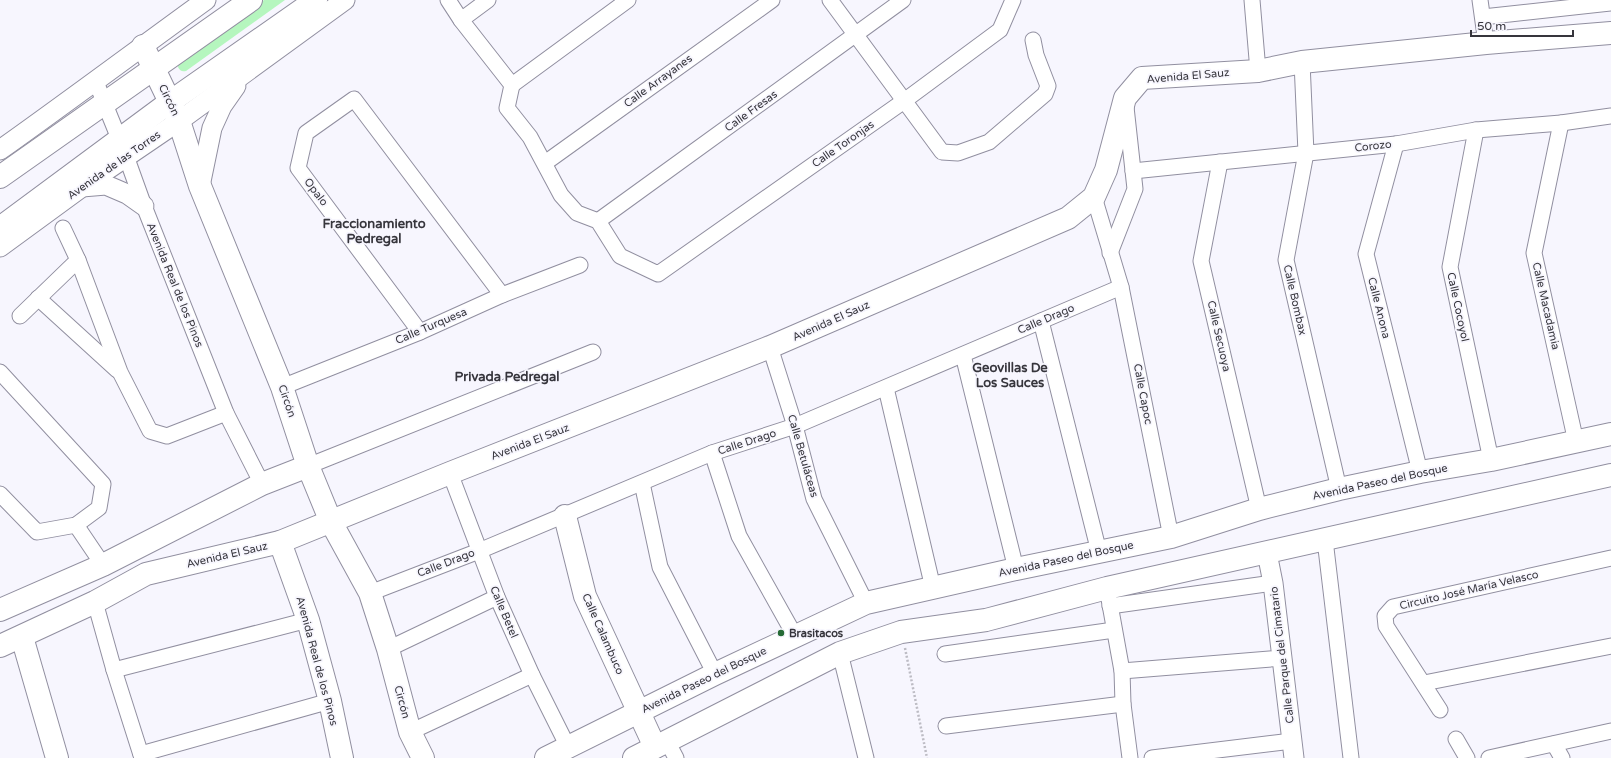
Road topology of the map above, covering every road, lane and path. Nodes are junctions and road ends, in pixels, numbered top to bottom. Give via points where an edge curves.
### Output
1 (206, 0) edge
2 (251, 0) edge
3 (316, 0) edge
4 (345, 0) edge
5 (448, 0) edge
6 (488, 0) edge
7 (628, 0) edge
8 (772, 0) edge
9 (830, 0) edge
10 (903, 0) edge
11 (1013, 0) edge
12 (1252, 0) edge
13 (1480, 0) edge
14 (1611, 3) edge
15 (1483, 17) junction
16 (461, 20) junction
17 (1611, 33) edge
18 (855, 35) junction
19 (1033, 40) dead end
20 (1486, 43) junction
21 (143, 46) junction
22 (1302, 62) junction
23 (154, 69) junction
24 (1258, 71) junction
25 (245, 73) junction
26 (96, 82) junction
27 (512, 85) junction
28 (1125, 98) junction
29 (904, 101) junction
30 (170, 102) junction
31 (104, 104) junction
32 (1611, 116) edge
33 (179, 121) junction
34 (1561, 123) junction
35 (1476, 130) junction
36 (1396, 144) junction
37 (122, 148) junction
38 (0, 150) edge
39 (1306, 153) junction
40 (1220, 162) junction
41 (545, 163) junction
42 (1133, 171) junction
43 (0, 177) edge
44 (200, 186) junction
45 (82, 187) junction
46 (1094, 197) junction
47 (144, 206) junction
48 (598, 221) junction
49 (0, 228) edge
50 (63, 228) dead end
51 (0, 247) edge
52 (1110, 253) junction
53 (78, 260) junction
54 (580, 265) dead end
55 (1121, 287) junction
56 (502, 295) junction
57 (38, 298) junction
58 (20, 316) dead end
59 (1041, 321) junction
60 (420, 332) junction
61 (770, 347) junction
62 (593, 352) dead end
63 (963, 355) junction
64 (0, 372) edge
65 (120, 372) junction
66 (282, 387) junction
67 (886, 388) junction
68 (226, 413) junction
69 (795, 426) junction
70 (1611, 434) edge
71 (1576, 442) junction
72 (712, 453) junction
73 (1491, 460) junction
74 (308, 466) junction
75 (1420, 472) junction
76 (450, 474) junction
77 (1611, 475) edge
78 (642, 483) junction
79 (262, 484) junction
80 (1339, 489) junction
81 (0, 494) edge
82 (1259, 509) junction
83 (565, 516) junction
84 (331, 522) junction
85 (76, 526) junction
86 (1171, 536) junction
87 (1324, 540) junction
88 (280, 542) junction
89 (479, 551) junction
90 (1099, 552) junction
91 (1267, 553) junction
92 (1611, 558) edge
93 (103, 565) junction
94 (1016, 569) junction
95 (1273, 583) junction
96 (933, 588) junction
97 (370, 593) junction
98 (497, 597) junction
99 (1108, 597) junction
100 (95, 602) junction
101 (866, 603) junction
102 (0, 610) edge
103 (308, 620) junction
104 (1114, 630) junction
105 (901, 632) junction
106 (795, 636) junction
107 (22, 637) junction
108 (0, 646) edge
109 (1611, 646) edge
110 (388, 649) junction
111 (840, 653) junction
112 (945, 654) dead end
113 (1283, 658) junction
114 (114, 670) junction
115 (1122, 671) junction
116 (715, 674) junction
117 (532, 675) junction
118 (1424, 684) junction
119 (330, 701) junction
120 (1123, 704) junction
121 (1440, 710) dead end
122 (638, 712) junction
123 (946, 726) dead end
124 (410, 732) junction
125 (1611, 732) edge
126 (1456, 739) dead end
127 (1554, 744) junction
128 (568, 747) junction
129 (666, 749) edge
130 (1293, 749) edge
131 (142, 756) edge
132 (57, 758) edge
133 (342, 758) edge
134 (423, 758) edge
135 (546, 758) edge
136 (634, 758) edge
137 (866, 758) edge
138 (927, 758) edge
139 (1130, 758) edge
140 (1152, 758) edge
141 (1351, 758) edge
142 (1467, 758) edge
143 (1489, 758) edge
144 (1562, 758) edge

1 - 21 street
2 - 23 main road
3 - 30 main road, Avenida de las Torres
4 - 25 street, Avenida de las Torres
5 - 16 street
6 - 16 street
7 - 27 street
8 - 41 street, Calle Arrayanes
9 - 18 street
10 - 18 street, Calle Fresas
11 - 29 street, Calle Toronjas via 1000,30
12 - 24 street
13 - 15 street
14 - 15 street
15 - 20 street
16 - 27 street
17 - 20 main road, Avenida El Sauz
18 - 29 street
18 - 48 street, Calle Fresas
19 - 29 street via 1048,86 1045,94 989,142 958,153 942,152
20 - 22 main road, Avenida El Sauz
21 - 23 main road, Circón
21 - 26 street
22 - 24 main road, Avenida El Sauz
22 - 39 street, Calle Bombax
23 - 30 main road, Circón
23 - 31 main road
24 - 28 main road, Avenida El Sauz via 1142,78
25 - 33 street, Avenida de las Torres
25 - 44 street via 222,106 212,128
26 - 31 street, Avenida Real de los Pinos
26 - 38 street
27 - 41 street via 507,108 530,137
28 - 42 street
28 - 46 main road, Avenida El Sauz via 1106,170
29 - 48 street, Calle Toronjas via 658,274 620,256
30 - 33 main road, Circón
30 - 37 main road, Avenida de las Torres
31 - 37 street, Avenida Real de los Pinos
31 - 43 main road
32 - 34 street, Corozo
33 - 37 street, Avenida de las Torres
33 - 44 main road, Circón
34 - 35 street, Corozo
34 - 71 street, Calle Macadamia via 1534,253
35 - 36 street, Corozo
35 - 73 street, Calle Cocoyol via 1450,267
36 - 39 street, Corozo
36 - 75 street, Calle Anona via 1366,254
37 - 45 street, Avenida de las Torres
37 - 47 street, Avenida Real de los Pinos
37 - 49 main road, Avenida de las Torres
39 - 40 street, Corozo
39 - 80 street, Calle Bombax via 1286,260
40 - 42 street, Corozo
40 - 82 street, Calle Secuoya via 1202,261
41 - 48 street via 561,195 577,213
42 - 52 street via 1135,189
44 - 66 main road, Circón
45 - 47 street via 106,185 127,194
45 - 51 street, Avenida de las Torres
46 - 52 street, Calle Capoc
46 - 61 main road, Avenida El Sauz via 1068,218
47 - 68 street, Avenida Real de los Pinos
50 - 53 street
52 - 55 street, Calle Capoc
53 - 57 street
53 - 65 street
54 - 56 street, Calle Turquesa
55 - 59 street, Calle Drago
55 - 86 street, Calle Capoc
56 - 60 street, Calle Turquesa
56 - 60 street, Opalo via 354,99 306,133 298,168
57 - 58 street
57 - 65 street
59 - 63 street, Calle Drago
59 - 90 street
60 - 66 street, Calle Turquesa
61 - 69 street, Calle Betuláceas
61 - 76 main road, Avenida El Sauz
62 - 74 street
63 - 67 street, Calle Drago
63 - 94 street
64 - 85 street via 103,484 99,508
65 - 68 street via 150,431 167,436
66 - 74 main road, Circón
67 - 69 street, Calle Drago
67 - 96 street
68 - 79 street, Avenida Real de los Pinos
69 - 72 street, Calle Drago
69 - 101 street, Calle Betuláceas via 814,499
70 - 71 main road, Avenida Paseo del Bosque
71 - 73 main road, Avenida Paseo del Bosque
72 - 78 street, Calle Drago
72 - 106 street via 739,536
73 - 75 main road, Avenida Paseo del Bosque
74 - 79 main road
74 - 84 main road, Circón
75 - 80 main road, Avenida Paseo del Bosque
76 - 84 main road, Avenida El Sauz
76 - 89 street, Calle Betel
77 - 87 main road
78 - 83 street, Calle Drago
78 - 116 street via 660,567
79 - 93 main road
80 - 82 main road, Avenida Paseo del Bosque
81 - 85 street via 37,532
82 - 86 main road, Avenida Paseo del Bosque
83 - 89 street, Calle Drago
83 - 122 main road, Calle Calambuco via 584,596
84 - 88 main road, Avenida El Sauz
84 - 97 main road, Circón
85 - 93 street
86 - 90 main road, Avenida Paseo del Bosque
87 - 91 main road
87 - 141 street
88 - 100 main road, Avenida El Sauz via 146,574
88 - 103 main road, Avenida Real de los Pinos
89 - 97 street, Calle Drago
89 - 98 street, Calle Betel
90 - 94 main road, Avenida Paseo del Bosque
91 - 95 street, Calle Parque del Cimatario
91 - 99 main road
92 - 118 street, Circuito José María Velasco via 1393,608 1385,616 1386,626
93 - 102 main road
94 - 96 main road, Avenida Paseo del Bosque
95 - 99 street
95 - 113 street, Calle Parque del Cimatario
96 - 101 main road, Avenida Paseo del Bosque
97 - 110 main road, Circón
98 - 110 street
98 - 117 street, Calle Betel
99 - 104 street
99 - 105 main road via 986,620
100 - 107 main road, Avenida El Sauz
100 - 114 street
101 - 106 main road, Avenida Paseo del Bosque
103 - 114 street
103 - 119 main road, Avenida Real de los Pinos
104 - 112 street
104 - 115 street
105 - 111 main road
105 - 138 path
106 - 116 main road, Avenida Paseo del Bosque
107 - 108 main road, Avenida El Sauz
107 - 132 main road
109 - 118 street
110 - 124 main road, Circón
111 - 129 main road
111 - 137 street
113 - 115 street
113 - 130 street, Calle Parque del Cimatario
114 - 131 street
115 - 120 street
116 - 122 main road, Avenida Paseo del Bosque
117 - 124 street
117 - 128 street, Calle Betel
118 - 121 street, Circuito José María Velasco
119 - 131 street
119 - 133 main road, Avenida Real de los Pinos
120 - 123 street
120 - 139 street
122 - 128 main road, Avenida Paseo del Bosque
122 - 129 main road, Calle Calambuco
124 - 134 main road, Circón
125 - 127 street
126 - 142 street
127 - 143 street
127 - 144 street
128 - 135 main road, Avenida Paseo del Bosque
129 - 136 main road
130 - 140 street

